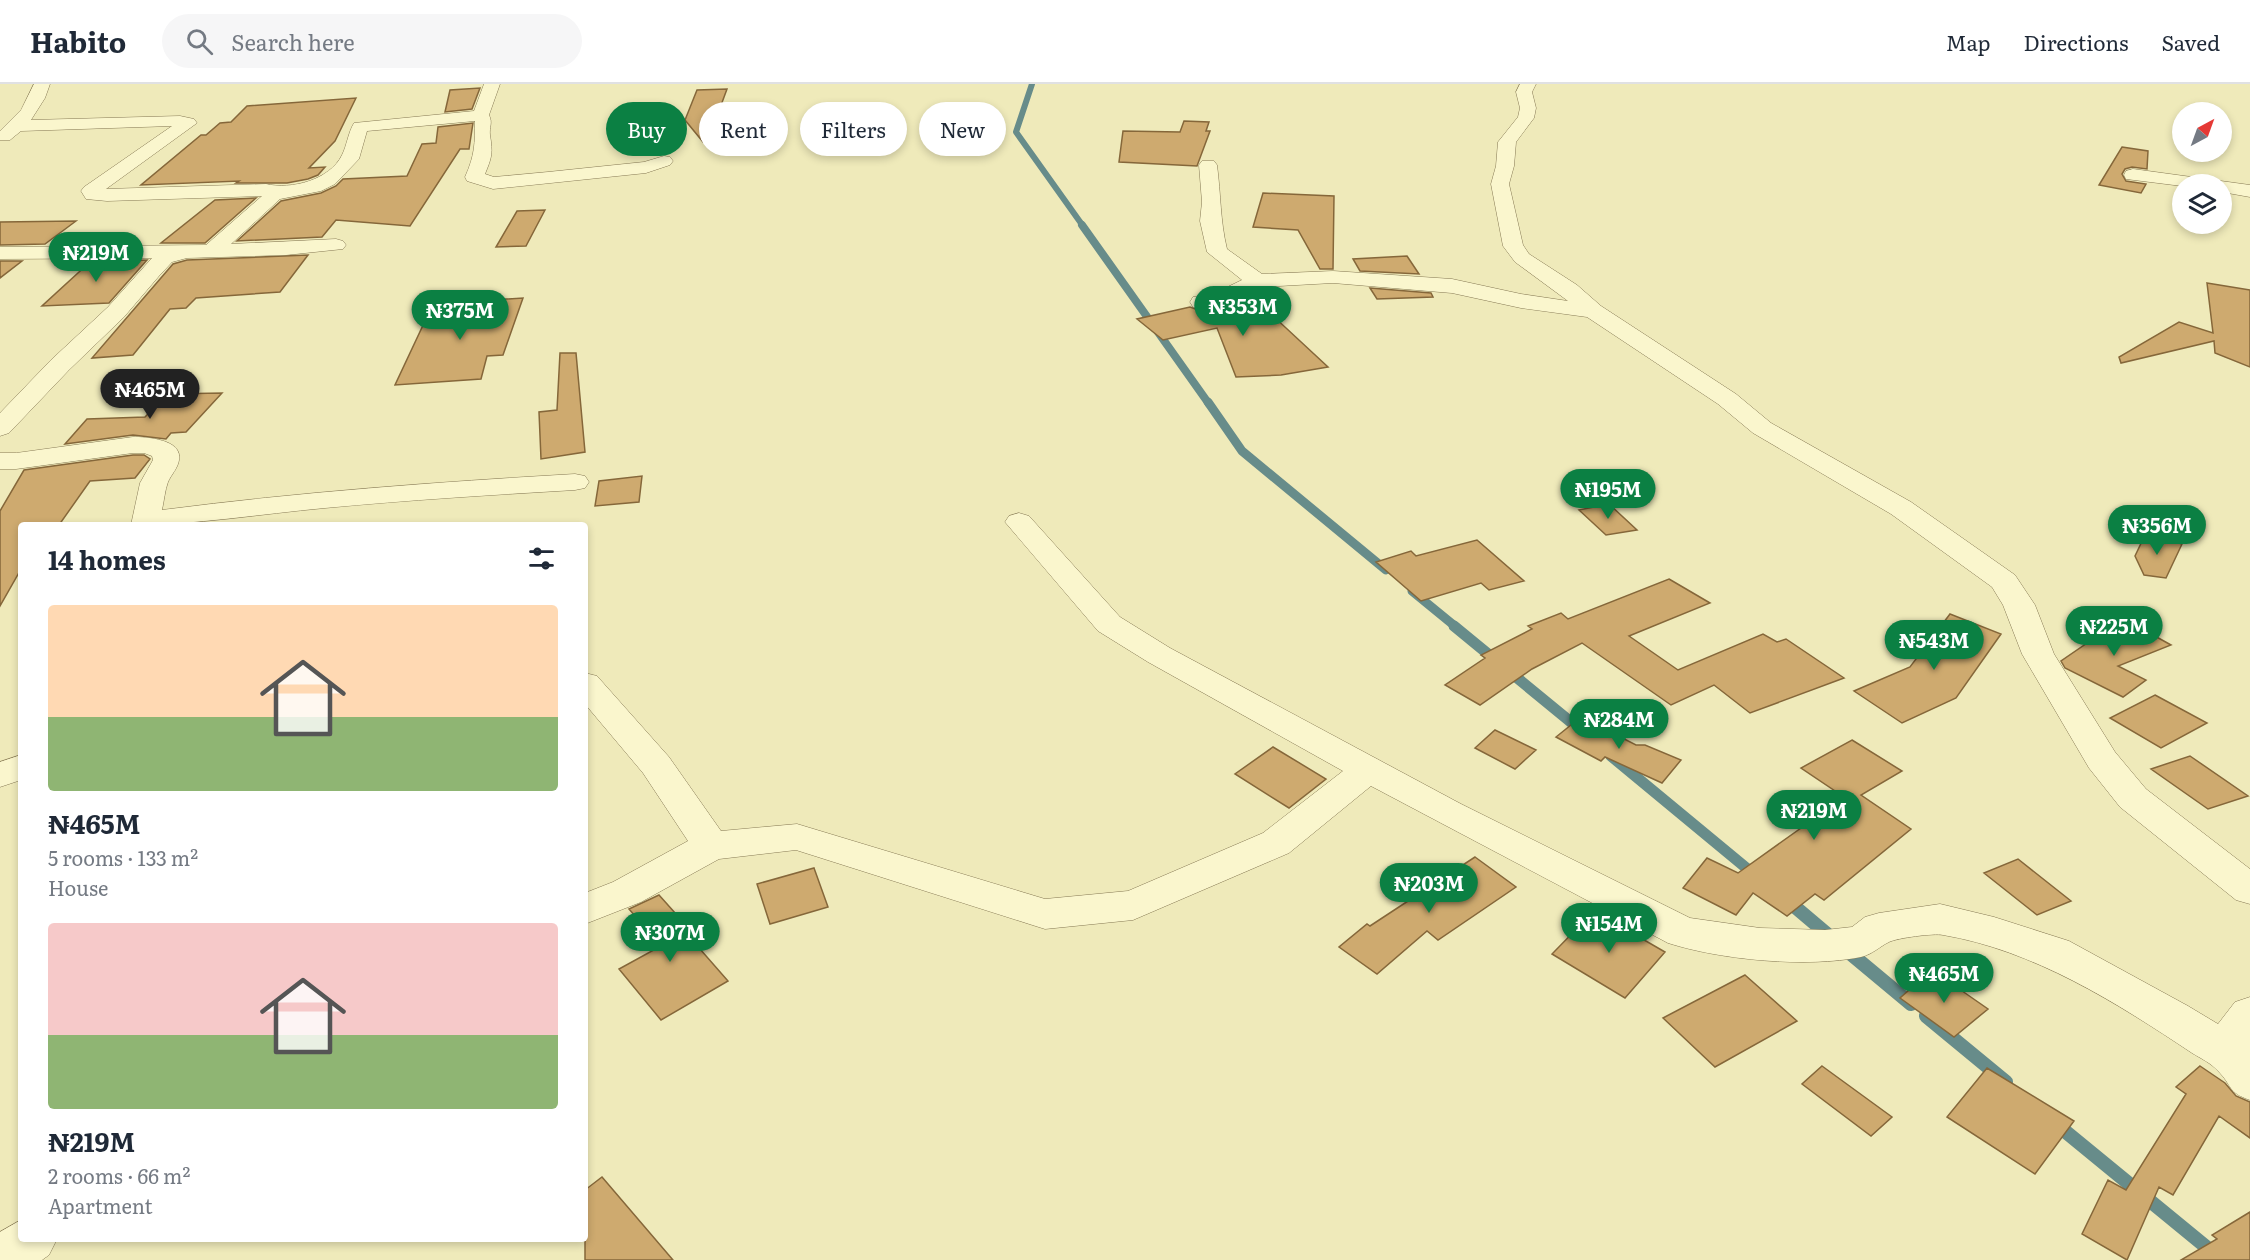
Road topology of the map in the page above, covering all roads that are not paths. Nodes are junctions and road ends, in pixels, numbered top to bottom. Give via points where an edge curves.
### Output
1 (42, 84) edge
2 (492, 84) edge
3 (1528, 84) edge
4 (481, 114) junction
5 (13, 118) junction
6 (0, 138) edge
7 (664, 161) dead end
8 (1208, 165) dead end
9 (2133, 175) dead end
10 (2172, 180) edge
11 (2232, 188) edge
12 (2250, 191) edge
13 (273, 195) junction
14 (336, 245) dead end
15 (213, 250) junction
16 (186, 252) junction
17 (0, 253) edge
18 (1257, 280) junction
19 (1201, 302) dead end
20 (1593, 311) junction
21 (0, 428) edge
22 (8, 461) edge
23 (575, 482) dead end
24 (0, 485) edge
25 (145, 522) edge
26 (151, 522) edge
27 (1019, 522) dead end
28 (588, 686) edge
29 (18, 768) edge
30 (1369, 769) junction
31 (0, 775) edge
32 (711, 846) junction
33 (2250, 890) edge
34 (588, 908) edge
35 (2250, 1014) edge
36 (2241, 1069) edge
37 (28, 1242) edge
38 (1, 1260) edge

1 - 5 street via 39,97 28,110
2 - 4 street
3 - 20 street via 1524,92 1526,118 1507,142 1500,184 1513,246 1522,258
4 - 7 street via 486,152 474,177 493,183 646,167
4 - 13 street via 360,127 350,159 328,180 314,187
5 - 6 street
5 - 13 street via 188,123 91,191 93,195 266,190 274,192
8 - 18 street via 1210,221 1217,252
9 - 10 street
11 - 12 street
13 - 15 street
14 - 15 street
15 - 16 street
16 - 17 street
16 - 21 street via 157,264 116,312
18 - 19 street via 1218,300
18 - 20 street via 1333,276 1452,286 1521,302
20 - 33 street via 1727,399 1762,428 1901,508 2004,581 2019,604 2038,654 2102,760 2133,798
22 - 24 street
22 - 25 street via 133,446 158,448 165,452 166,460 154,483
23 - 26 street via 394,493 248,507
27 - 30 street via 1109,624
28 - 32 street via 656,765
29 - 31 street
30 - 32 street via 1276,843 1133,905 1045,914 797,837
30 - 36 street via 1682,932 1760,944 1825,946 1862,941 1879,928 1940,919 1994,932 2054,952 2173,1018
32 - 34 street via 627,892
35 - 36 street via 2236,1031
37 - 38 street

